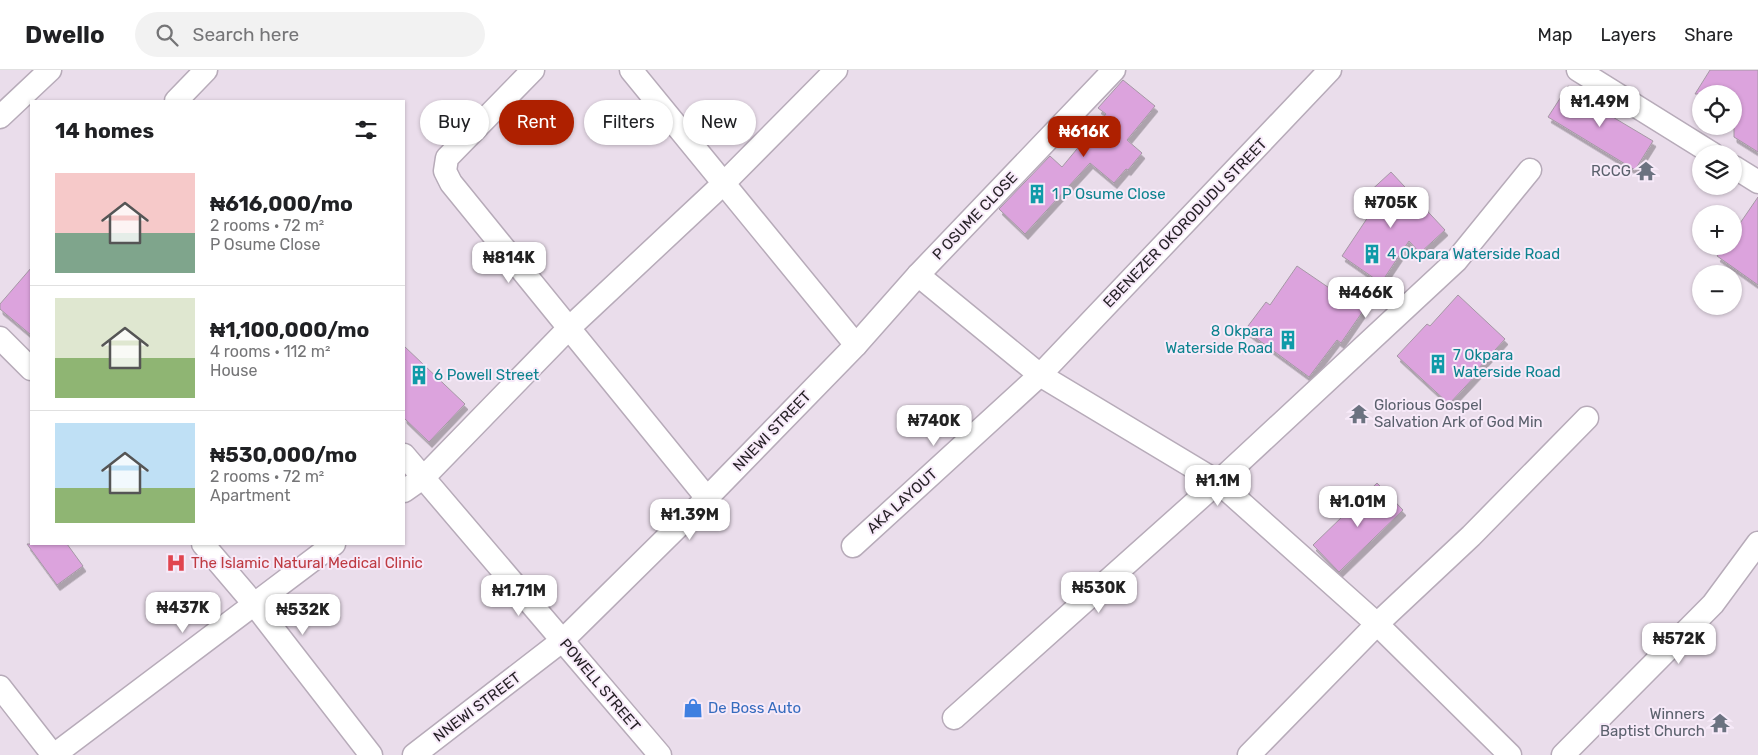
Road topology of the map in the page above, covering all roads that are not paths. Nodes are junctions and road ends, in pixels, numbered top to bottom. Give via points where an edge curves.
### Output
1 (50, 70) edge
2 (206, 70) edge
3 (532, 70) edge
4 (631, 70) edge
5 (836, 70) edge
6 (1114, 70) edge
7 (1330, 70) edge
8 (1578, 70) edge
9 (177, 100) edge
10 (0, 117) edge
11 (1699, 145) edge
12 (1530, 170) dead end
13 (1742, 171) edge
14 (1758, 182) edge
15 (723, 184) junction
16 (918, 275) junction
17 (568, 328) junction
18 (0, 338) edge
19 (856, 345) junction
20 (30, 368) edge
21 (1040, 375) junction
22 (1587, 418) dead end
23 (405, 456) edge
24 (424, 476) junction
25 (1218, 482) junction
26 (405, 491) edge
27 (707, 498) junction
28 (1758, 543) edge
29 (204, 545) edge
30 (333, 545) edge
31 (853, 546) dead end
32 (254, 604) junction
33 (1377, 624) junction
34 (563, 640) junction
35 (0, 686) edge
36 (954, 718) dead end
37 (54, 755) edge
38 (371, 755) edge
39 (414, 755) edge
40 (660, 755) edge
41 (1249, 755) edge
42 (1510, 755) edge
43 (1563, 755) edge

1 - 10 street
2 - 9 street
3 - 17 street via 447,158 444,171
4 - 15 street
5 - 15 street
6 - 16 street, P OSUME CLOSE
7 - 21 street, EBENEZER OKORODUDU STREET
8 - 11 street
12 - 25 street via 1456,261
13 - 14 street
15 - 17 street
15 - 19 street
16 - 19 street, NNEWI STREET
16 - 21 street
17 - 24 street
17 - 27 street
18 - 20 street
19 - 27 street, NNEWI STREET
21 - 25 street
21 - 31 street, AKA LAYOUT
22 - 33 street via 1471,536
23 - 24 street, POWELL STREET
24 - 26 street
24 - 34 street, POWELL STREET
25 - 33 street
25 - 36 street
27 - 34 street, NNEWI STREET
28 - 43 street via 1712,604
29 - 32 street
30 - 32 street
32 - 37 street
32 - 38 street
33 - 41 street
33 - 42 street
34 - 39 street, NNEWI STREET
34 - 40 street, POWELL STREET
35 - 37 street

